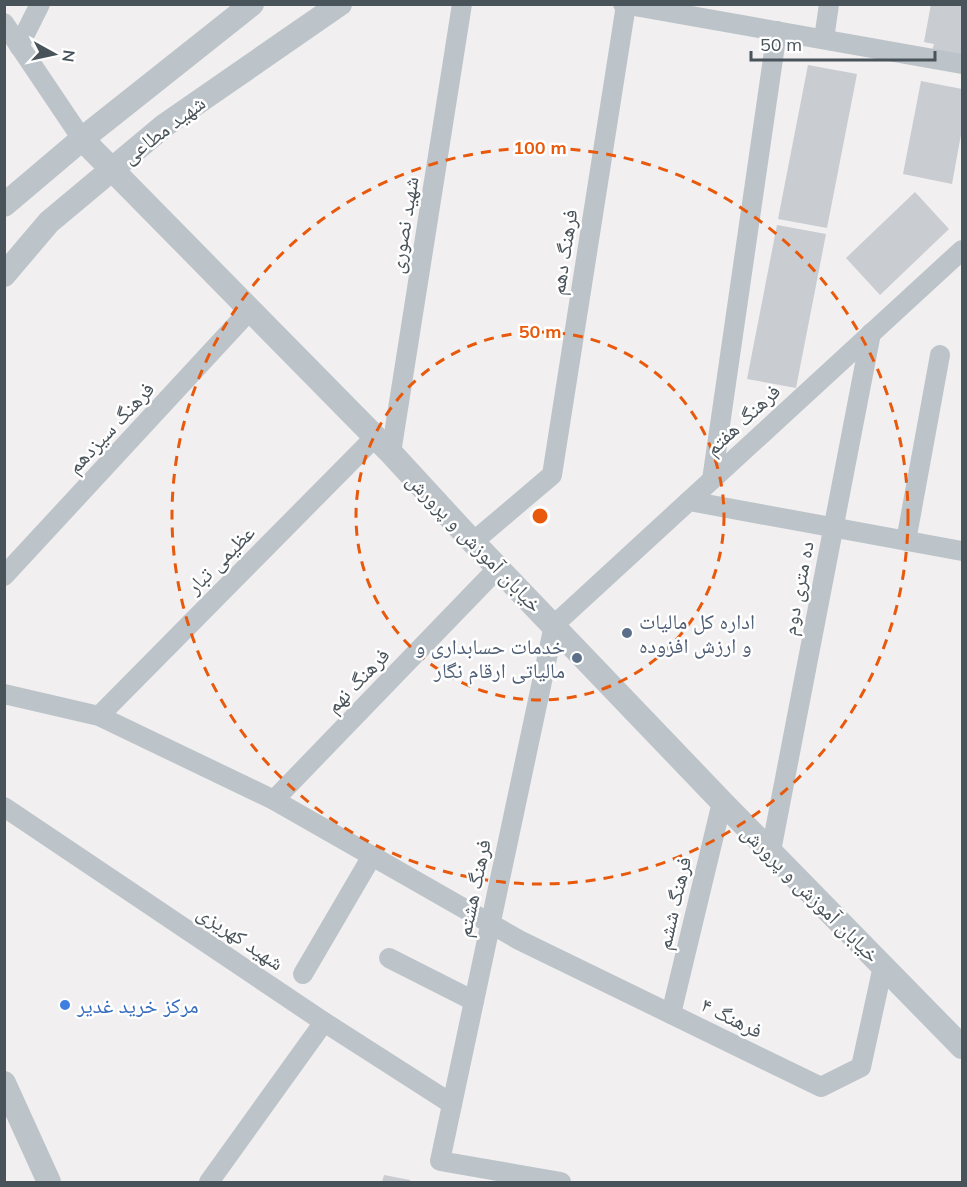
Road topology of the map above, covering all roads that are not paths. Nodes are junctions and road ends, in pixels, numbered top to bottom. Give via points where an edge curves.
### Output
1 (40, 4) edge
2 (241, 4) edge
3 (252, 4) edge
4 (340, 4) edge
5 (462, 4) edge
6 (830, 4) edge
7 (624, 5) edge
8 (686, 10) edge
9 (4, 23) edge
10 (221, 30) junction
11 (777, 31) junction
12 (824, 39) junction
13 (19, 46) junction
14 (963, 64) edge
15 (82, 139) junction
16 (111, 169) junction
17 (4, 205) edge
18 (963, 250) edge
19 (4, 275) edge
20 (250, 310) junction
21 (871, 333) junction
22 (940, 355) dead end
23 (383, 445) junction
24 (712, 480) junction
25 (689, 501) junction
26 (834, 527) junction
27 (906, 541) junction
28 (472, 542) junction
29 (963, 551) edge
30 (499, 567) junction
31 (4, 576) edge
32 (554, 625) junction
33 (4, 694) edge
34 (99, 716) junction
35 (274, 800) junction
36 (722, 802) junction
37 (4, 807) edge
38 (771, 851) junction
39 (372, 856) junction
40 (490, 924) junction
41 (388, 958) dead end
42 (883, 966) junction
43 (303, 974) dead end
44 (474, 1001) junction
45 (671, 1014) junction
46 (324, 1022) junction
47 (963, 1047) edge
48 (4, 1083) edge
49 (452, 1104) junction
50 (49, 1182) edge
51 (209, 1182) edge
52 (561, 1182) edge

1 - 13 street
2 - 10 street
3 - 10 street, شهید مطاعی
4 - 16 street, شهید مطاعی via 165,125
5 - 23 street, شهید نصوری
6 - 12 street
7 - 8 street
7 - 28 street, فرهنگ دهم via 552,474
8 - 11 street
9 - 13 street
10 - 15 street, شهید مطاعی
11 - 12 street
11 - 24 street
12 - 14 street
13 - 15 street
15 - 16 street, خیابان آموزش و پرورش
15 - 17 street, شهید مطاعی
16 - 19 street, شهید مطاعی via 49,222
16 - 20 street, خیابان آموزش و پرورش
18 - 21 street, فرهنگ هفتم
20 - 23 street, خیابان آموزش و پرورش
20 - 31 street, فرهنگ سیزدهم
21 - 24 street, فرهنگ هفتم
21 - 26 street, ده متری دوم
22 - 27 street
23 - 28 street, خیابان آموزش و پرورش
23 - 34 street, عظیمی تبار
24 - 25 street, فرهنگ هفتم
25 - 26 street
25 - 32 street, فرهنگ هفتم
26 - 27 street
26 - 38 street, ده متری دوم
27 - 29 street
28 - 30 street, خیابان آموزش و پرورش
30 - 32 street, خیابان آموزش و پرورش
30 - 35 street, فرهنگ نهم
32 - 36 street, خیابان آموزش و پرورش
32 - 40 street, فرهنگ هشتم
33 - 34 street, فرهنگ ۴
34 - 35 street, فرهنگ ۴
35 - 39 street, فرهنگ ۴
36 - 38 street, خیابان آموزش و پرورش
36 - 45 street, فرهنگ ششم
37 - 46 street, شهید کهریزی
38 - 42 street, خیابان آموزش و پرورش
39 - 40 street, فرهنگ ۴
39 - 43 street
40 - 44 street, فرهنگ هشتم
40 - 45 street, فرهنگ ۴
41 - 44 street
42 - 45 street, فرهنگ ۴ via 861,1067 821,1088
42 - 47 street, خیابان آموزش و پرورش
44 - 49 street, فرهنگ هشتم
46 - 49 street, شهید کهریزی
46 - 51 street
48 - 50 street
49 - 52 street, فرهنگ هشتم via 440,1161

